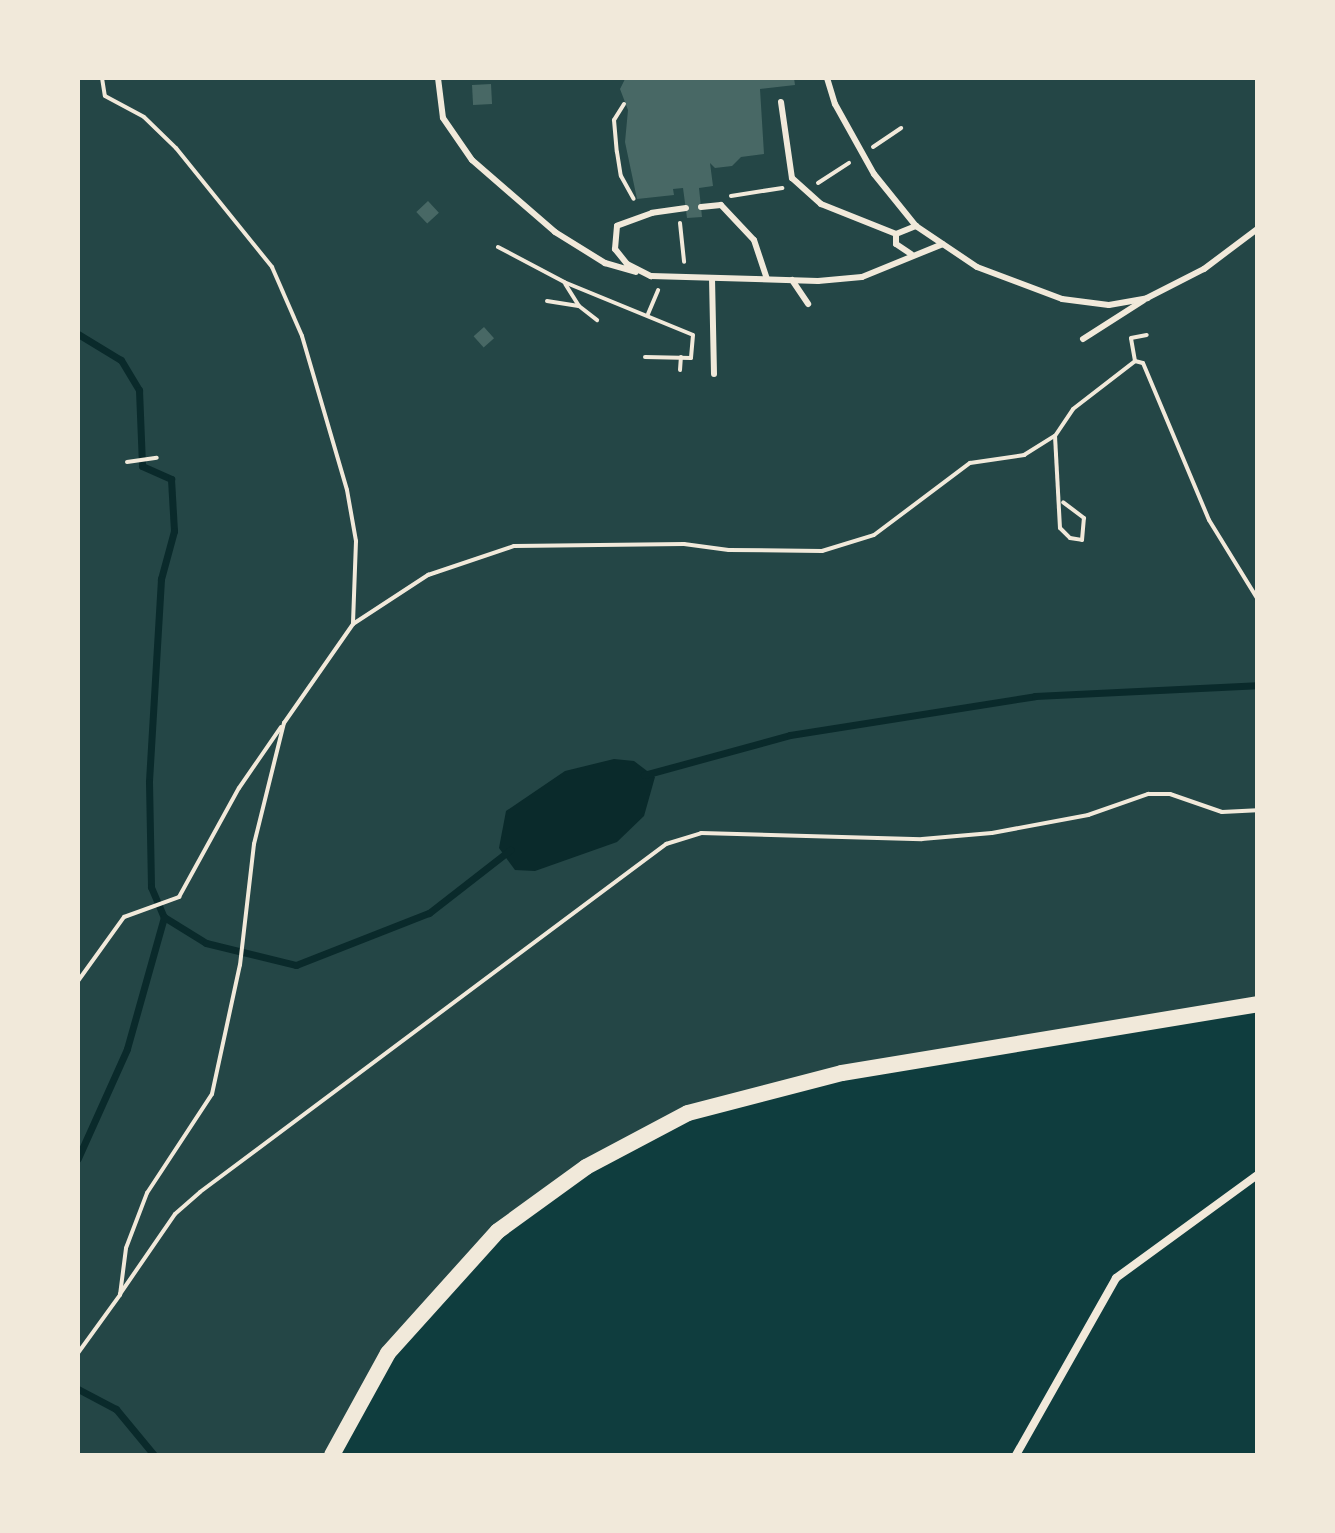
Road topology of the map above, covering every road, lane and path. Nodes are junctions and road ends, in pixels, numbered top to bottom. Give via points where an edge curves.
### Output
1 (102, 78) edge
2 (438, 78) edge
3 (827, 78) edge
4 (781, 102) dead end
5 (624, 104) dead end
6 (901, 128) dead end
7 (872, 148) dead end
8 (849, 163) dead end
9 (816, 184) dead end
10 (785, 187) dead end
11 (729, 196) dead end
12 (634, 199) dead end
13 (701, 207) dead end
14 (682, 209) joint
15 (916, 226) junction
16 (1257, 229) edge
17 (896, 234) junction
18 (943, 244) junction
19 (498, 247) dead end
20 (911, 254) junction
21 (651, 276) junction
22 (665, 276) junction
23 (686, 277) junction
24 (712, 278) junction
25 (767, 279) junction
26 (792, 280) junction
27 (564, 282) junction
28 (1147, 298) junction
29 (547, 301) dead end
30 (808, 304) dead end
31 (579, 306) junction
32 (648, 314) junction
33 (597, 320) dead end
34 (1147, 335) dead end
35 (1083, 339) dead end
36 (645, 357) dead end
37 (681, 357) junction
38 (1135, 361) junction
39 (680, 370) dead end
40 (714, 374) dead end
41 (1055, 436) junction
42 (157, 458) dead end
43 (127, 462) dead end
44 (1063, 502) junction
45 (1257, 598) edge
46 (353, 624) junction
47 (284, 723) junction
48 (1257, 810) edge
49 (78, 981) edge
50 (1257, 1004) edge
51 (1257, 1175) edge
52 (120, 1295) junction
53 (78, 1353) edge
54 (332, 1455) edge
55 (1016, 1455) edge

1 - 46 path via 105,96 144,117 176,148 272,267 302,336 347,490 356,541
2 - 21 lane via 443,118 472,160 555,232 605,263
3 - 15 lane via 835,104 874,174
4 - 17 lane via 792,178 821,204
5 - 12 path via 614,120 617,152 621,176
6 - 7 path
8 - 9 path
10 - 11 path
13 - 25 lane via 721,205 754,240
14 - 21 lane via 617,226 615,249 627,264
14 - 23 path
15 - 17 lane
15 - 18 lane
16 - 28 lane via 1204,269
17 - 20 lane via 896,244
18 - 20 lane
18 - 28 lane via 977,267 1062,299 1109,305
19 - 27 path
20 - 26 lane via 862,277
21 - 22 lane
22 - 23 lane
22 - 32 path
23 - 24 lane
24 - 25 lane
24 - 40 lane
25 - 26 lane
26 - 30 lane
27 - 31 path
27 - 32 path
28 - 35 lane
29 - 31 path
31 - 33 path
32 - 37 path via 693,335 691,358
34 - 38 path via 1131,338
36 - 37 path
37 - 39 path
38 - 41 path via 1073,409
38 - 45 path via 1150,371 1209,520
41 - 44 path
41 - 46 path via 1024,455 970,463 874,535 822,551 684,544 514,546 428,575
42 - 43 path
44 - 44 path via 1060,528 1082,540 1084,518
46 - 47 path
47 - 49 path via 239,788 179,897 124,917
47 - 52 path via 254,844 240,965 212,1094 147,1193 126,1248
48 - 52 path via 1222,812 1170,794 1148,794 1088,815 992,833 922,839 701,833 666,844 200,1192 175,1214
50 - 54 main road via 842,1073 688,1113 586,1167 498,1231 388,1353
51 - 55 street via 1116,1278
52 - 53 path

